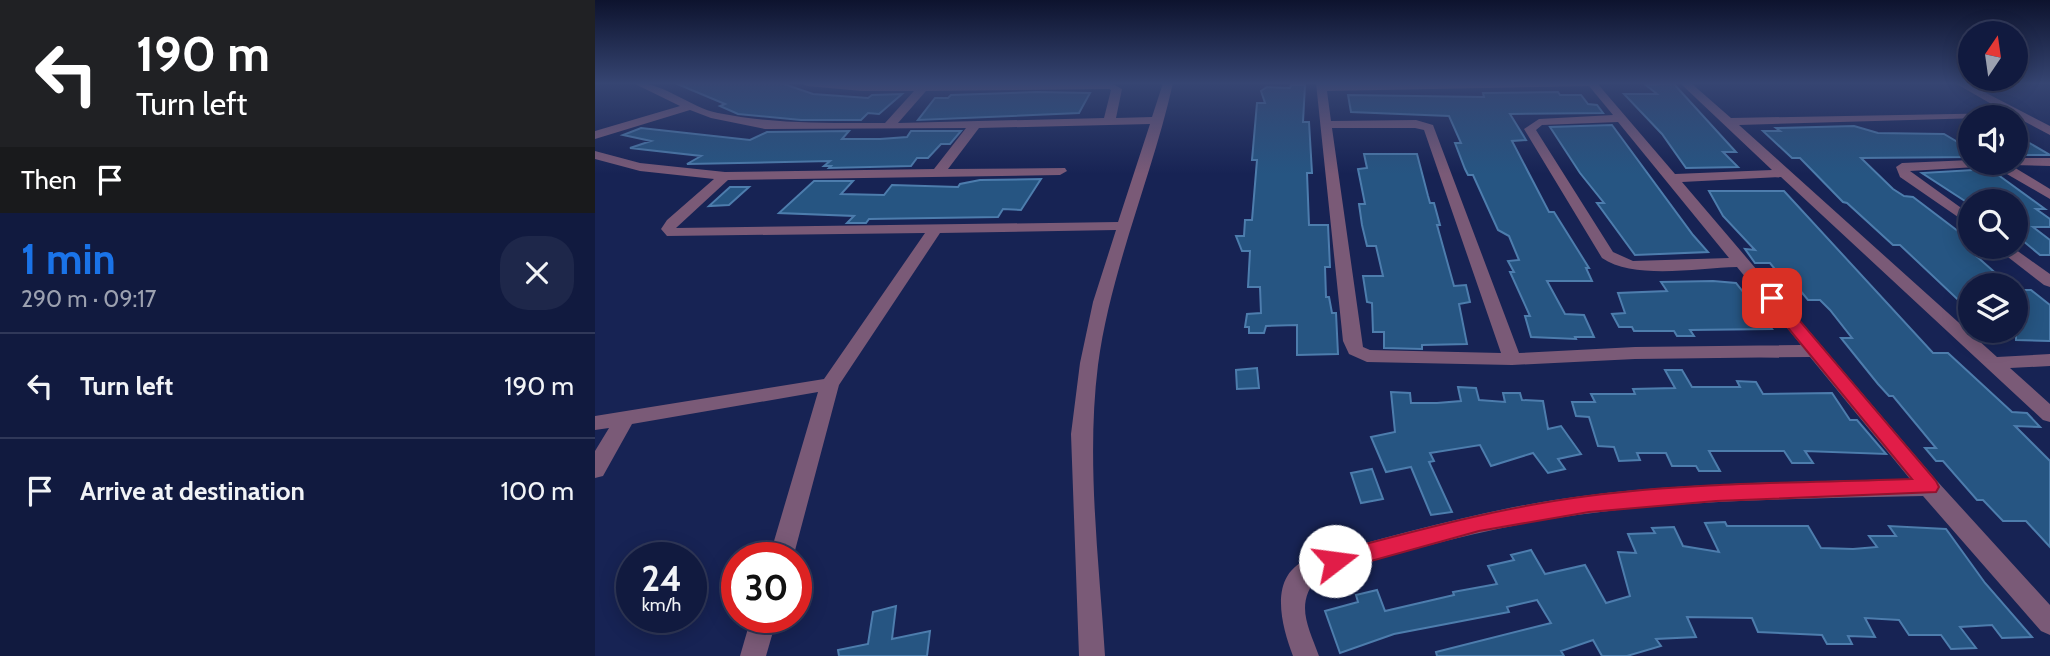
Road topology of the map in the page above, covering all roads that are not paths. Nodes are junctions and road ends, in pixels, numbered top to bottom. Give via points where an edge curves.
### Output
1 (666, 114) edge
2 (712, 114) edge
3 (900, 114) edge
4 (1111, 114) edge
5 (1159, 114) edge
6 (1325, 114) edge
7 (1619, 114) edge
8 (1720, 114) edge
9 (1958, 117) edge
10 (1623, 118) junction
11 (1157, 120) junction
12 (2028, 120) edge
13 (1109, 121) junction
14 (1730, 122) junction
15 (975, 125) junction
16 (1326, 125) junction
17 (888, 127) junction
18 (2050, 131) edge
19 (595, 135) edge
20 (595, 155) edge
21 (2028, 162) edge
22 (2050, 162) edge
23 (1958, 164) edge
24 (1060, 171) dead end
25 (1785, 173) junction
26 (937, 174) junction
27 (2018, 175) edge
28 (725, 176) junction
29 (1672, 178) junction
30 (2050, 195) edge
31 (1958, 213) edge
32 (1123, 226) junction
33 (934, 231) junction
34 (2019, 259) edge
35 (1741, 262) junction
36 (2050, 282) edge
37 (1817, 351) junction
38 (1512, 359) junction
39 (2050, 360) edge
40 (1992, 363) junction
41 (830, 384) junction
42 (2050, 415) edge
43 (625, 418) junction
44 (595, 423) edge
45 (595, 470) edge
46 (1929, 487) junction
47 (786, 542) edge
48 (2050, 623) edge
49 (760, 633) edge
50 (753, 656) edge
51 (1092, 656) edge
52 (1305, 656) edge

1 - 19 street
2 - 17 street via 765,125
3 - 17 street
4 - 13 street
5 - 11 street
6 - 16 street
7 - 10 street
8 - 14 street
9 - 14 street
10 - 29 street
10 - 35 street via 1539,122 1530,128 1607,255 1633,266
11 - 13 street
11 - 32 street
12 - 18 street
13 - 15 street
14 - 25 street
15 - 17 street
15 - 26 street
16 - 38 street via 1416,124 1429,128
16 - 38 street via 1355,350 1383,359
20 - 28 street via 640,167
21 - 22 street
23 - 31 street via 1902,167 1905,174
24 - 26 street
25 - 29 street
25 - 40 street
26 - 28 street
27 - 30 street
28 - 33 street via 668,229 672,233
29 - 35 street
32 - 33 street
32 - 51 street via 1101,302 1081,434
33 - 41 street
34 - 36 street
35 - 37 street
37 - 38 street
37 - 46 street
39 - 40 street
40 - 42 street
41 - 43 street
41 - 47 street
43 - 44 street
43 - 45 street
46 - 48 street
46 - 52 street via 1716,493 1589,504 1479,523 1311,568 1299,578 1291,611
49 - 50 street

